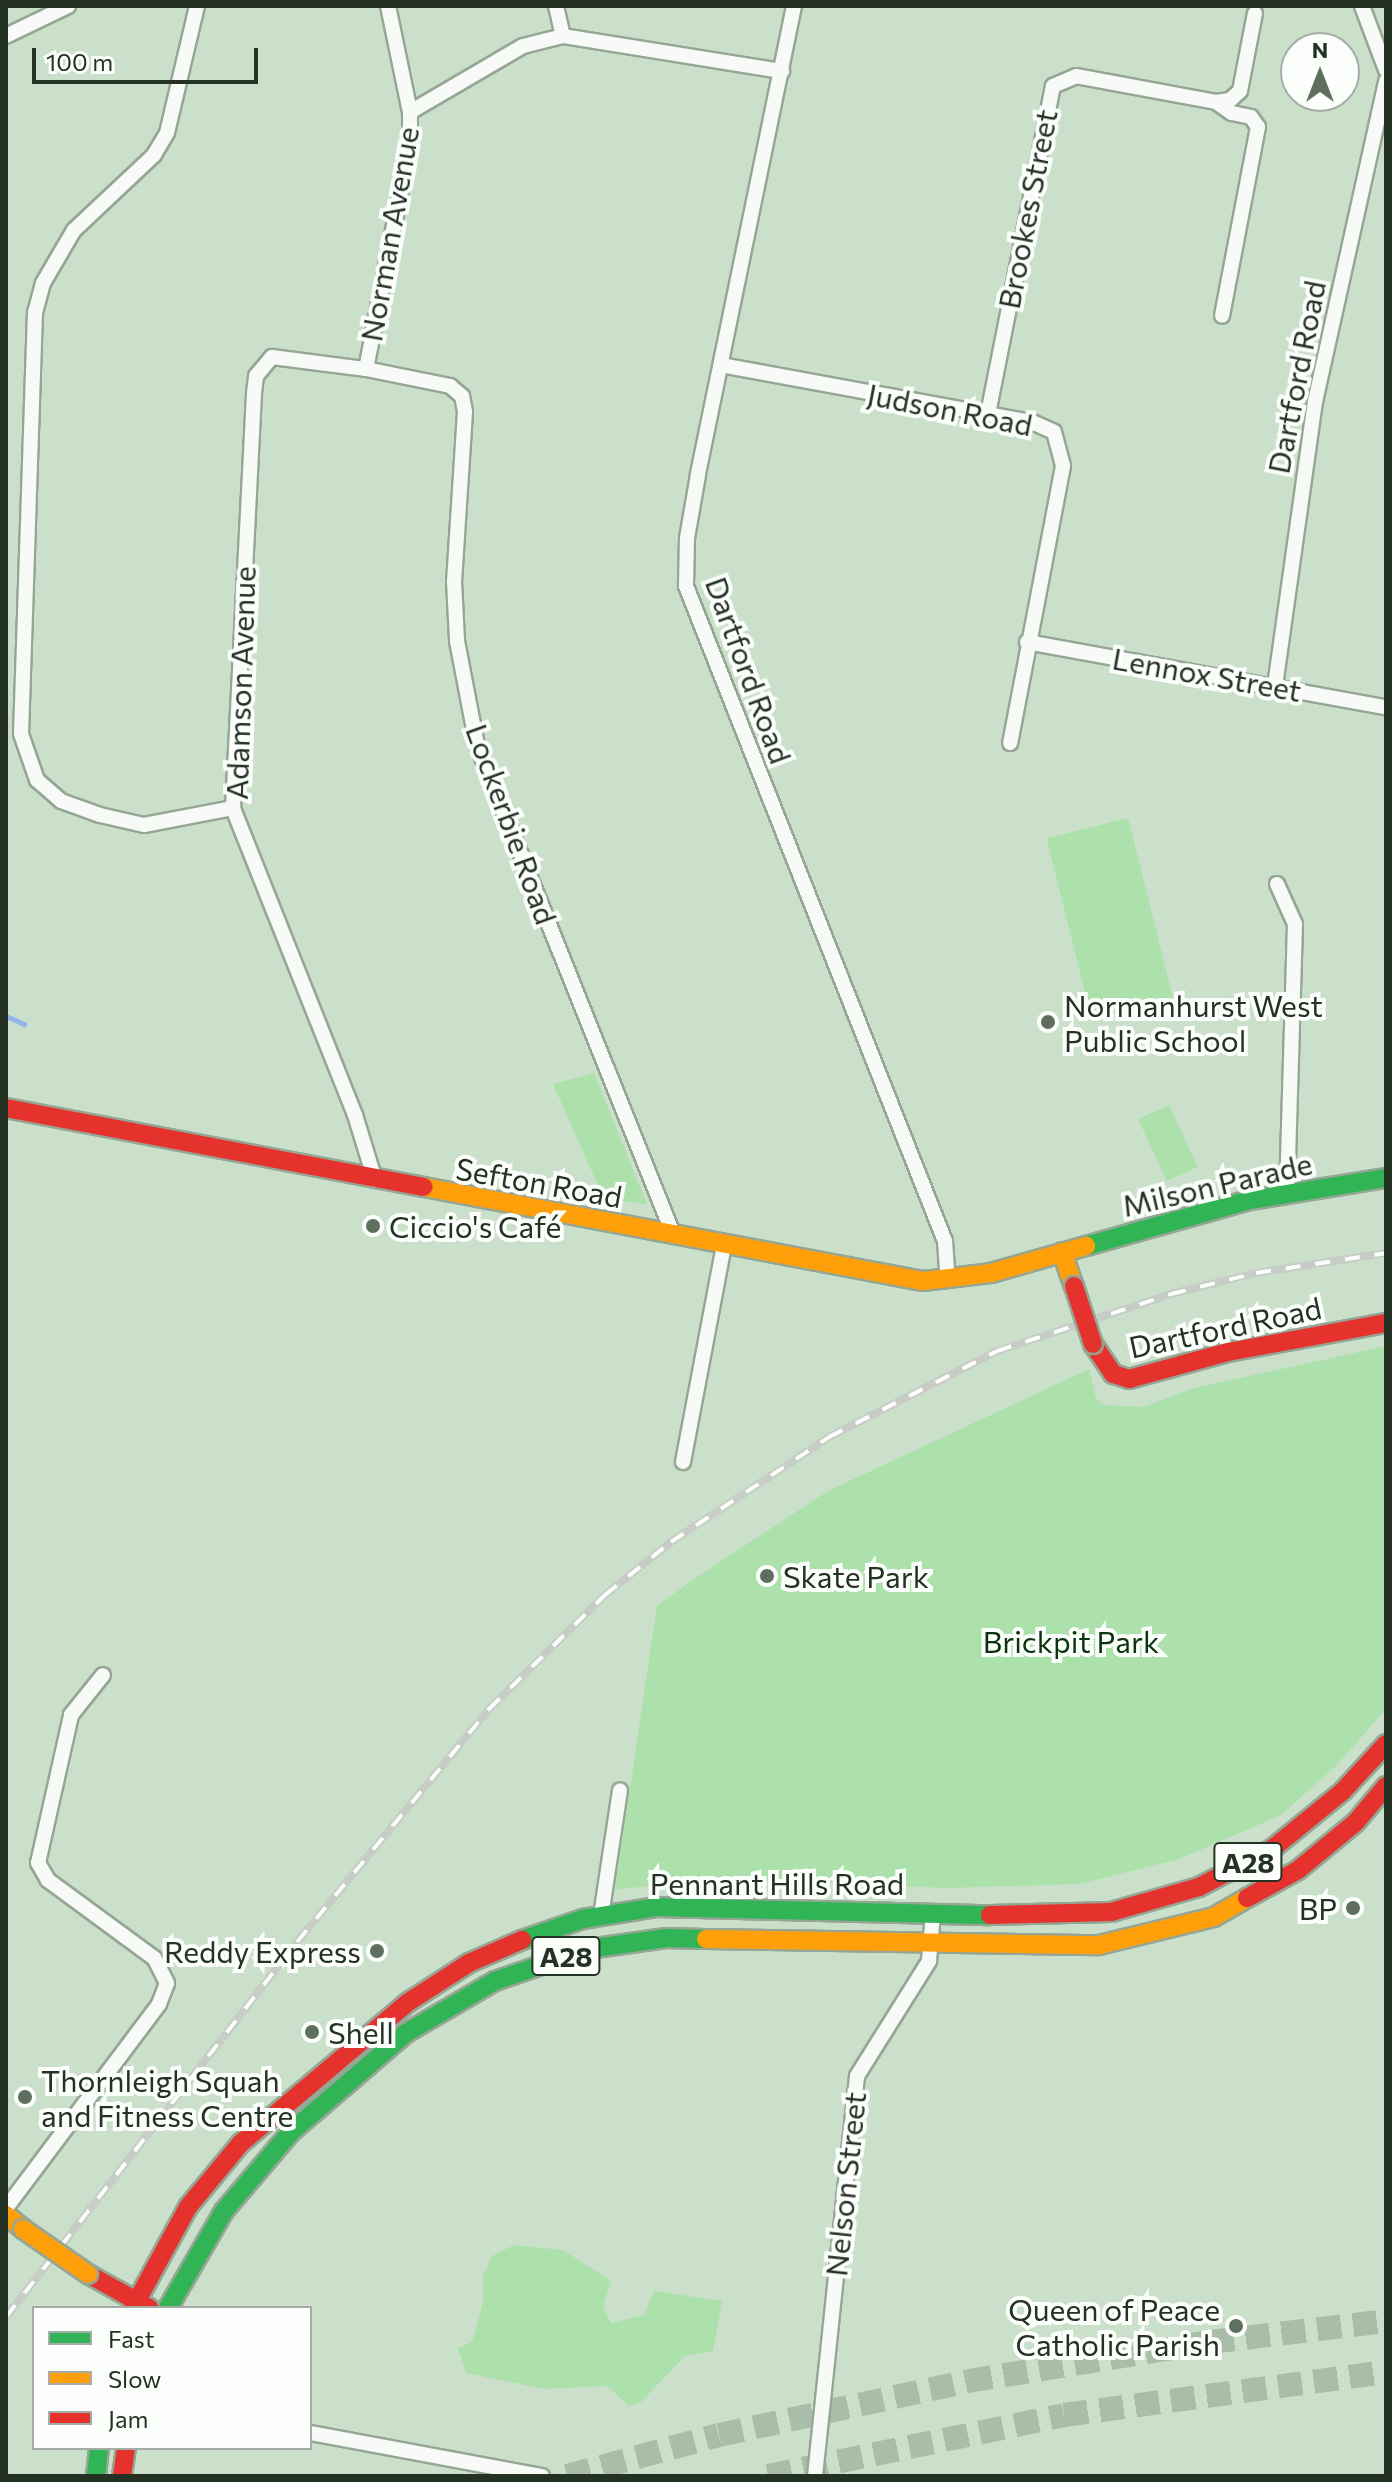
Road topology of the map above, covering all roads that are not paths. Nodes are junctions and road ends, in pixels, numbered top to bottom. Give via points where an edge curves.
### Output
1 (68, 6) edge
2 (195, 6) edge
3 (388, 6) edge
4 (556, 6) edge
5 (794, 6) edge
6 (1362, 6) edge
7 (1255, 13) dead end
8 (6, 36) edge
9 (563, 36) junction
10 (1386, 70) edge
11 (782, 71) junction
12 (1386, 81) edge
13 (1216, 102) junction
14 (410, 112) junction
15 (1222, 316) dead end
16 (721, 365) junction
17 (366, 369) junction
18 (988, 414) junction
19 (1027, 642) junction
20 (1275, 686) junction
21 (1386, 707) edge
22 (1010, 743) dead end
23 (233, 808) junction
24 (1277, 884) dead end
25 (6, 1108) edge
26 (1386, 1178) edge
27 (375, 1180) junction
28 (1287, 1193) junction
29 (674, 1236) junction
30 (724, 1246) junction
31 (1062, 1252) junction
32 (948, 1280) junction
33 (1386, 1323) edge
34 (683, 1462) dead end
35 (103, 1675) dead end
36 (1386, 1744) edge
37 (1362, 1770) junction
38 (620, 1790) dead end
39 (1385, 1791) edge
40 (933, 1913) junction
41 (601, 1916) junction
42 (930, 1944) junction
43 (6, 2208) edge
44 (6, 2215) edge
45 (139, 2306) edge
46 (169, 2306) edge
47 (312, 2433) edge
48 (99, 2450) edge
49 (126, 2450) edge
50 (96, 2476) edge
51 (122, 2476) edge
52 (542, 2476) edge
53 (815, 2476) edge

1 - 8 street
2 - 23 street via 167,133 154,155 74,230 43,283 35,312 21,734 37,780 61,801 87,811 144,825
3 - 14 street, Norman Avenue
4 - 9 street
5 - 11 street, Dartford Road
6 - 10 street
7 - 13 street via 1240,91 1230,100
9 - 11 street
9 - 14 street via 523,46
11 - 16 street, Dartford Road
12 - 20 street, Dartford Road via 1315,402
13 - 15 street via 1251,117 1258,127
13 - 18 street, Brookes Street via 1076,76 1053,86
14 - 17 street, Norman Avenue via 410,143
16 - 18 street, Judson Road
16 - 32 street, Dartford Road via 687,538 686,586 945,1241
17 - 23 street, Adamson Avenue via 282,356 272,357 256,376
17 - 29 street, Lockerbie Road via 450,386 462,396 454,581 457,641 477,745
18 - 19 street, Judson Road via 1054,432 1062,449 1063,466
19 - 20 street, Lennox Street
19 - 22 street, Judson Road
20 - 21 street, Lennox Street
23 - 27 street, Adamson Avenue via 355,1115
24 - 28 street via 1295,924
25 - 27 main road, Sefton Road
26 - 28 main road, Milson Parade
27 - 29 main road, Sefton Road
28 - 31 main road, Milson Parade
29 - 30 main road, Sefton Road
30 - 32 main road, Sefton Road via 923,1281
30 - 34 street
31 - 32 main road, Sefton Road
31 - 33 main road, Dartford Road, bridge via 1093,1344 1113,1374 1129,1379 1228,1352
35 - 43 street via 71,1715 38,1863 48,1880 154,1958 167,1983 159,2004
36 - 37 main road, Pennant Hills Road / A28
37 - 39 street
37 - 40 main road, Pennant Hills Road / A28 via 1272,1849 1199,1887 1155,1902 1072,1915
38 - 41 street
39 - 42 main road, Pennant Hills Road / A28 via 1298,1870 1214,1917 1099,1945
40 - 41 main road, Pennant Hills Road / A28 via 712,1905
40 - 42 street, Nelson Street
41 - 45 main road, Pennant Hills Road / A28 via 557,1927 469,1963 353,2045 215,2171 168,2238
42 - 46 main road, Pennant Hills Road / A28 via 666,1938 588,1949 495,1981 406,2033 291,2132 224,2211
42 - 53 street, Nelson Street via 929,1961 857,2076
44 - 45 main road, bridge
47 - 52 street
48 - 50 main road
49 - 51 main road

